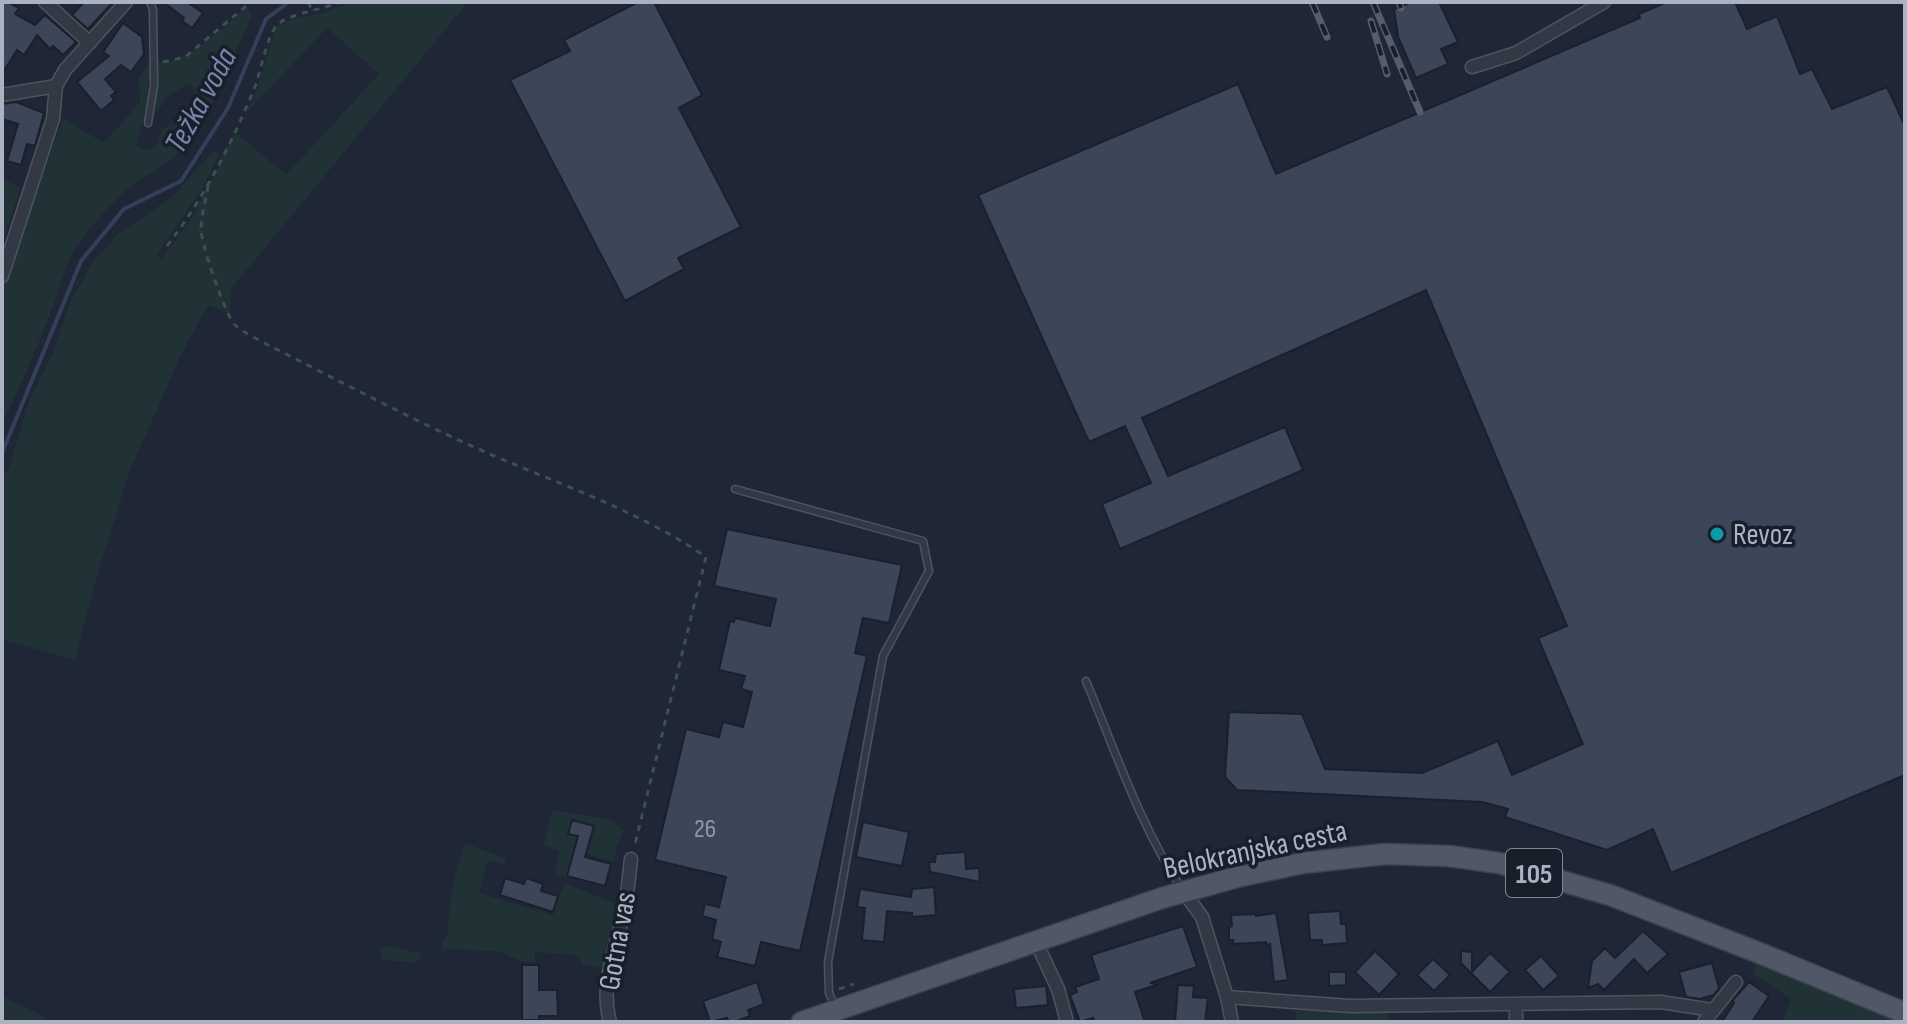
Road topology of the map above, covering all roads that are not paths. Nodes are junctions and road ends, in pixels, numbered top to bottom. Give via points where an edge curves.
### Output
1 (45, 2) edge
2 (126, 2) edge
3 (150, 2) edge
4 (1604, 2) edge
5 (90, 43) junction
6 (1472, 67) dead end
7 (56, 86) junction
8 (2, 95) edge
9 (148, 123) dead end
10 (2, 276) edge
11 (735, 489) dead end
12 (1086, 681) dead end
13 (631, 859) road end
14 (1184, 892) junction
15 (1036, 942) junction
16 (1736, 982) dead end
17 (1227, 997) junction
18 (1516, 1004) junction
19 (837, 1010) junction
20 (1712, 1010) junction
21 (1905, 1013) edge
22 (610, 1022) edge
23 (802, 1022) edge
24 (1067, 1022) edge
25 (1232, 1022) edge
26 (1516, 1022) edge
27 (1704, 1022) edge

1 - 5 street
2 - 5 street
3 - 9 lane via 154,85
4 - 6 street via 1516,53
5 - 7 street
7 - 8 street
7 - 10 street via 53,119
11 - 19 lane via 923,541 929,571 883,656 828,962 829,993
12 - 14 lane via 1146,823
13 - 22 street, Gotna vas via 624,912 610,959 605,1006
14 - 15 main road, Belokranjska cesta / 105
14 - 17 street via 1202,917
14 - 21 main road, Belokranjska cesta / 105 via 1303,863 1385,854 1499,863 1610,895
15 - 19 main road, Belokranjska cesta / 105
15 - 24 street
16 - 20 street
17 - 18 street via 1350,1006
17 - 25 street
18 - 20 street via 1661,1002
18 - 26 street
19 - 23 main road, Belokranjska cesta / 105
20 - 27 street

